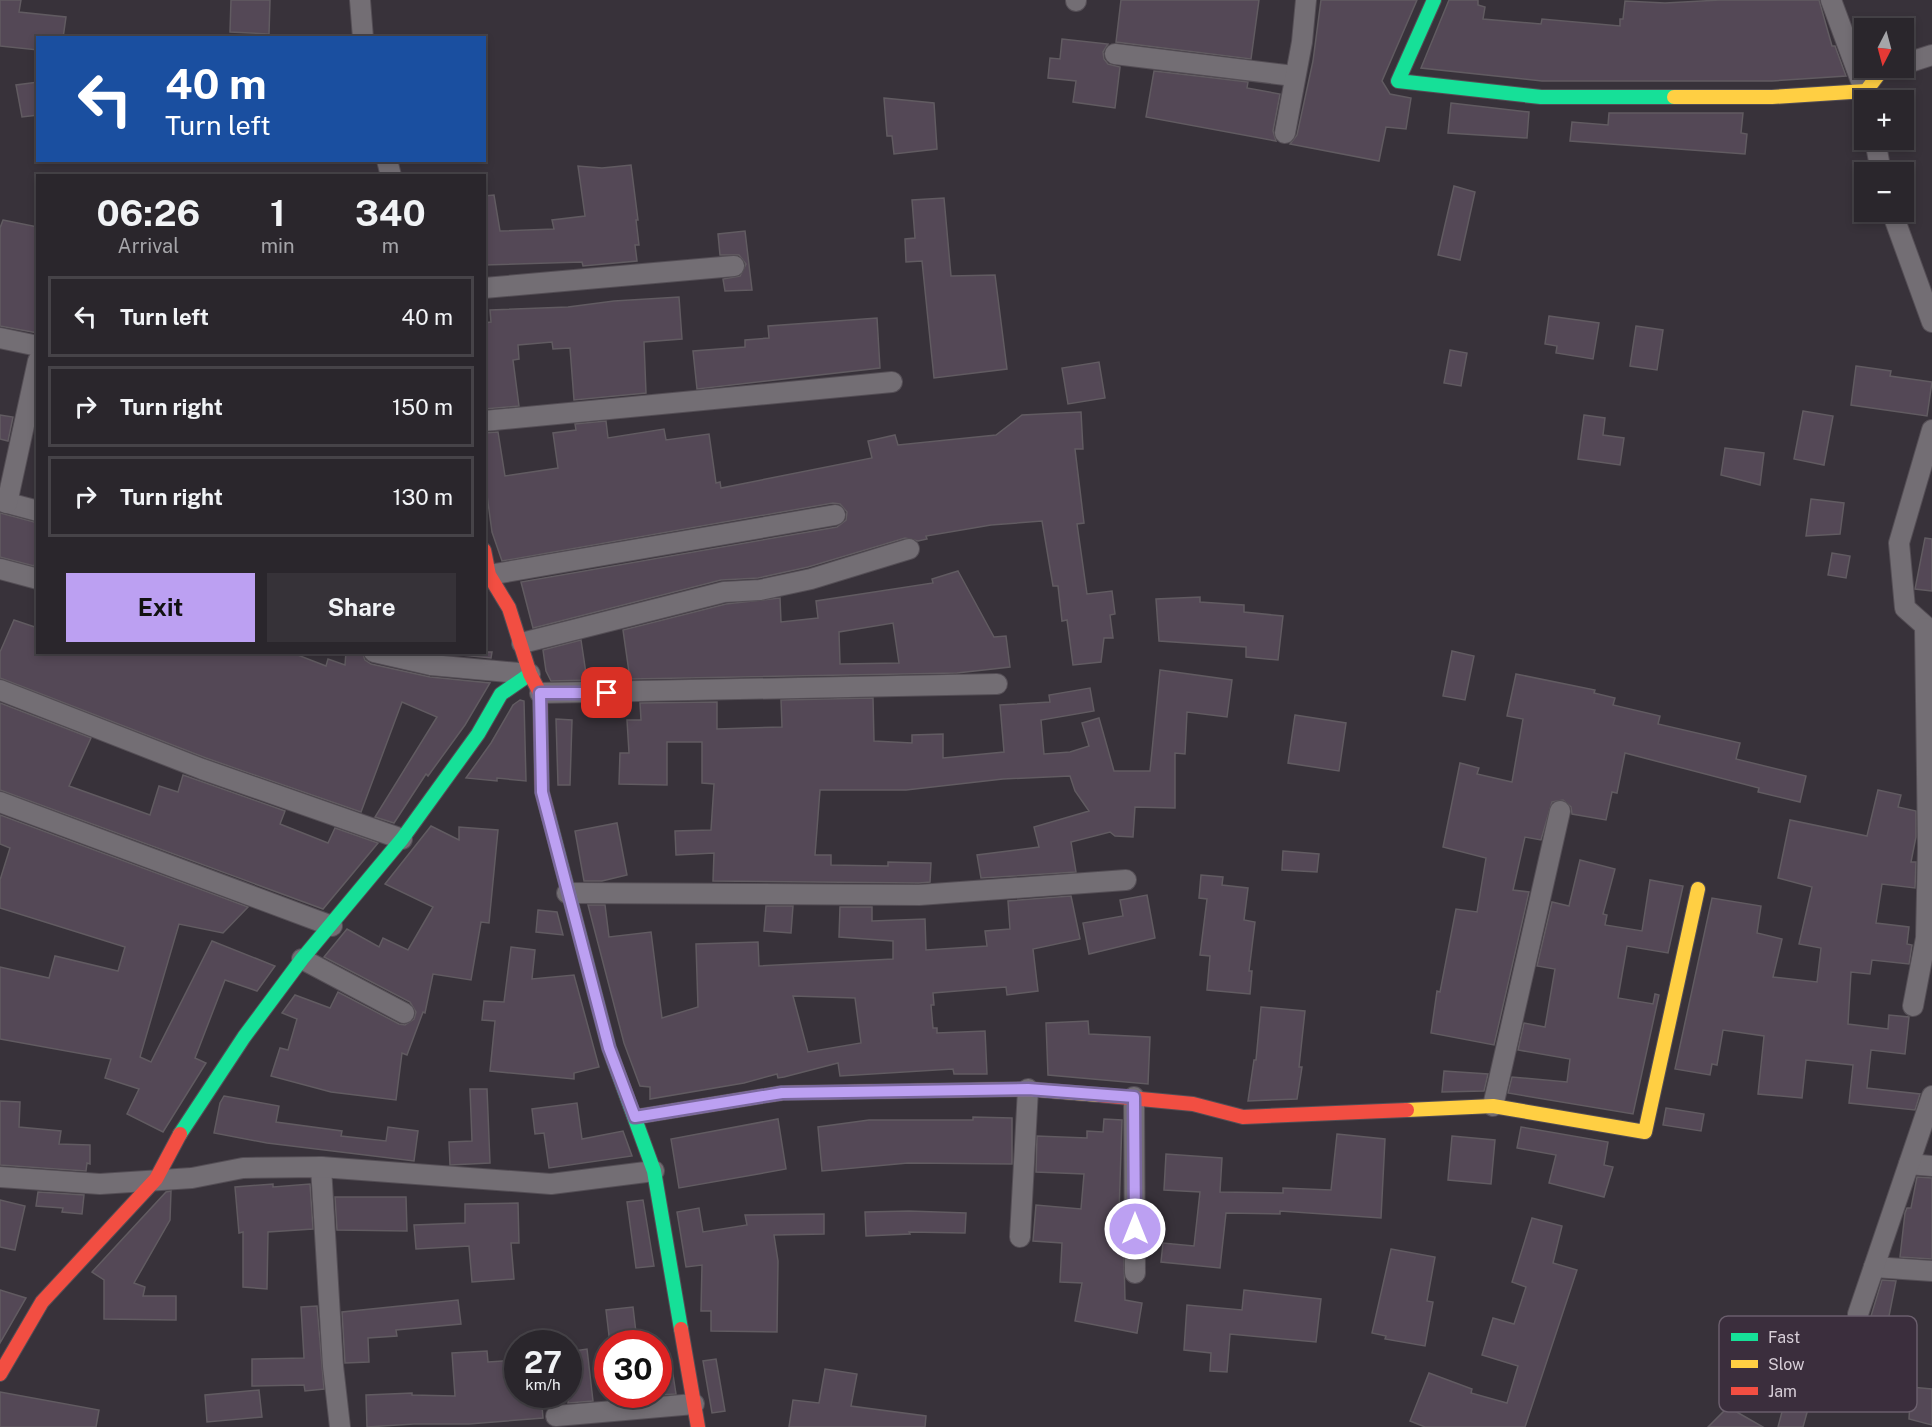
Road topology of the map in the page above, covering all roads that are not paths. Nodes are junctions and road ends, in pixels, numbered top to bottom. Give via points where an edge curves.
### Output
1 (360, 0) edge
2 (1306, 0) edge
3 (1434, 0) edge
4 (1831, 0) edge
5 (363, 36) edge
6 (1115, 54) dead end
7 (1932, 55) edge
8 (1914, 61) edge
9 (1294, 76) junction
10 (1865, 90) edge
11 (1854, 95) edge
12 (1285, 133) dead end
13 (1896, 222) edge
14 (734, 266) dead end
15 (486, 288) edge
16 (1932, 322) edge
17 (0, 338) edge
18 (36, 346) edge
19 (36, 369) edge
20 (892, 381) dead end
21 (486, 421) edge
22 (1932, 430) edge
23 (1923, 486) edge
24 (4, 502) edge
25 (36, 510) edge
26 (835, 515) dead end
27 (909, 549) dead end
28 (486, 560) edge
29 (0, 570) edge
30 (489, 574) junction
31 (36, 579) edge
32 (1928, 630) edge
33 (522, 643) junction
34 (383, 654) edge
35 (530, 674) junction
36 (997, 684) dead end
37 (0, 690) edge
38 (540, 693) junction
39 (0, 802) edge
40 (1560, 811) dead end
41 (402, 839) junction
42 (1125, 880) dead end
43 (1698, 889) dead end
44 (567, 893) junction
45 (332, 926) junction
46 (302, 959) junction
47 (1913, 1006) dead end
48 (404, 1013) dead end
49 (1028, 1089) junction
50 (1932, 1096) edge
51 (1134, 1097) junction
52 (1493, 1106) junction
53 (635, 1117) junction
54 (1909, 1164) junction
55 (1932, 1166) edge
56 (321, 1167) junction
57 (654, 1171) junction
58 (0, 1177) edge
59 (156, 1179) junction
60 (1020, 1237) dead end
61 (1874, 1267) junction
62 (1932, 1271) edge
63 (1135, 1273) dead end
64 (1858, 1314) dead end
65 (0, 1374) edge
66 (694, 1404) junction
67 (556, 1416) dead end
68 (340, 1427) edge
69 (698, 1427) edge

1 - 5 street
2 - 9 street
3 - 11 street via 1398,81 1540,97
4 - 10 street
6 - 9 street
7 - 8 street
9 - 12 street
13 - 16 street
14 - 15 street
17 - 18 street
19 - 24 street
20 - 21 street
22 - 23 street
23 - 32 street via 1899,543 1905,608
24 - 25 street
26 - 30 street
27 - 33 street via 811,579 760,590 724,592
28 - 30 street
29 - 31 street
30 - 33 street via 509,608
32 - 47 street via 1926,938
33 - 35 street
34 - 35 street via 431,665
35 - 38 street
35 - 41 street via 501,694 478,734
36 - 38 street
37 - 41 street via 202,769
38 - 44 street via 542,792
39 - 45 street
40 - 52 street
41 - 45 street
42 - 44 street via 919,895
43 - 52 street via 1645,1132
44 - 53 street via 609,1048
45 - 46 street
46 - 48 street
46 - 59 street via 238,1046 182,1131
49 - 51 street
49 - 53 street via 782,1093
49 - 60 street
50 - 54 street
51 - 52 street via 1193,1104 1243,1117
51 - 63 street
53 - 57 street
54 - 55 street
54 - 61 street
56 - 57 street via 551,1184
56 - 59 street via 243,1167 192,1178
56 - 68 street
57 - 66 street
58 - 59 street via 100,1184
59 - 65 street via 42,1302
61 - 62 street
61 - 64 street
66 - 67 street
66 - 69 street

